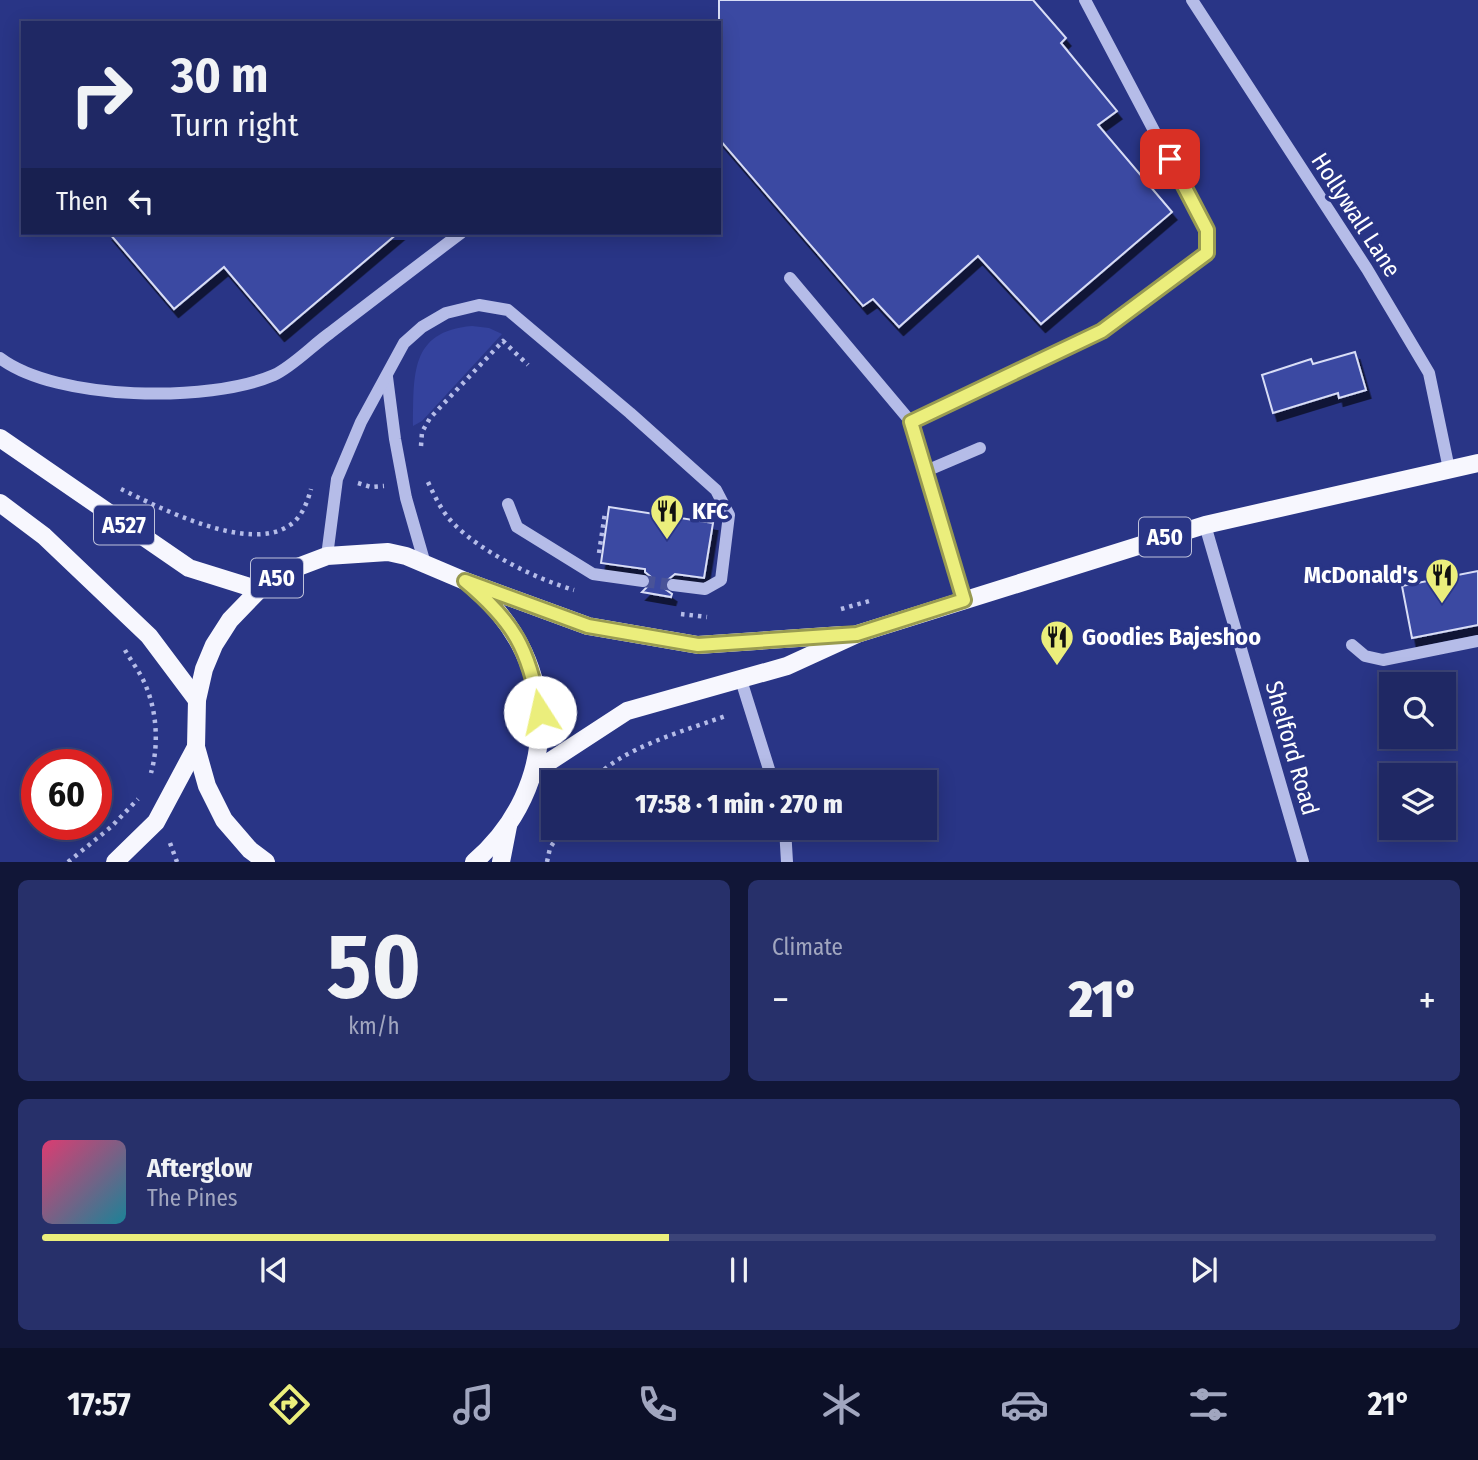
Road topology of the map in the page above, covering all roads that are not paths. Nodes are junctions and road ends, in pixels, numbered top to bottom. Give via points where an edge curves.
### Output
1 (1085, 0) edge
2 (1192, 0) edge
3 (458, 235) edge
4 (790, 278) dead end
5 (0, 358) edge
6 (387, 376) junction
7 (911, 422) junction
8 (0, 438) edge
9 (980, 448) dead end
10 (1478, 463) edge
11 (1449, 469) junction
12 (926, 471) junction
13 (0, 503) edge
14 (508, 504) dead end
15 (1205, 524) junction
16 (327, 556) junction
17 (425, 564) junction
18 (465, 581) junction
19 (643, 581) tunnel mouth
20 (673, 585) tunnel mouth
21 (259, 590) junction
22 (964, 600) junction
23 (857, 634) junction
24 (1478, 641) edge
25 (1352, 645) dead end
26 (741, 680) junction
27 (197, 700) junction
28 (196, 747) junction
29 (769, 770) edge
30 (534, 771) junction
31 (508, 826) junction
32 (785, 840) edge
33 (115, 862) edge
34 (266, 862) edge
35 (474, 862) edge
36 (501, 862) edge
37 (786, 862) edge
38 (1303, 862) edge

1 - 7 street via 1207,230 1207,253 1102,331
2 - 11 street, Hollywall Lane via 1429,373
3 - 5 street via 276,374 231,388 167,395 103,391 15,369
4 - 7 street
6 - 16 street via 337,479
6 - 17 street via 403,484
6 - 20 street via 404,343 446,313 479,305 508,310 716,490 729,514 721,580 705,589
7 - 12 street
8 - 21 main road, A527 via 189,568
9 - 12 street
10 - 11 main road, A50
11 - 15 main road, A50
12 - 22 street
13 - 27 main road, A527 via 44,536 149,636
14 - 19 street via 517,527 593,574
15 - 22 main road, A50
15 - 38 street, Shelford Road
16 - 17 main road, A50 via 388,552
16 - 21 main road, A50 via 290,570
17 - 18 main road, A50
18 - 23 main road via 588,626 698,645
18 - 30 main road, A50 via 510,626 534,675 540,712
21 - 27 main road, A50 via 214,645
22 - 23 main road, A50
23 - 26 main road, A50 via 787,666
24 - 25 street via 1383,660 1365,656
26 - 29 street
26 - 30 main road, A50 via 627,711
27 - 28 main road, A50
28 - 33 main road, A50 via 156,822
28 - 34 main road, A50 via 207,786 224,820
30 - 31 main road, A50
31 - 35 main road, A50
31 - 36 main road
32 - 37 street

